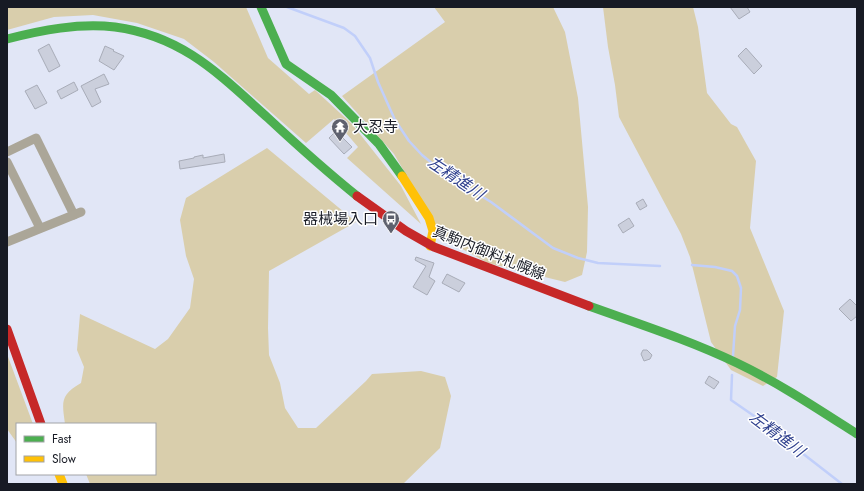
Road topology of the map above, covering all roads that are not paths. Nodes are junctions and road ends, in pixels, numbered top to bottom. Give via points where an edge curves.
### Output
1 (261, 7) edge
2 (7, 39) edge
3 (7, 152) edge
4 (7, 162) edge
5 (40, 228) junction
6 (7, 242) edge
7 (430, 246) junction
8 (7, 329) edge
9 (41, 423) edge
10 (857, 434) edge

1 - 7 main road via 286,64 331,95 379,144 398,170 429,218 433,231
2 - 7 main road, 真駒内御料札幌線 via 72,26 96,26 132,30 177,46 210,66 348,190 386,219
3 - 5 street via 36,138 77,214
4 - 5 street
5 - 6 street
7 - 10 main road, 真駒内御料札幌線 via 545,291 699,346 765,376
8 - 9 main road

